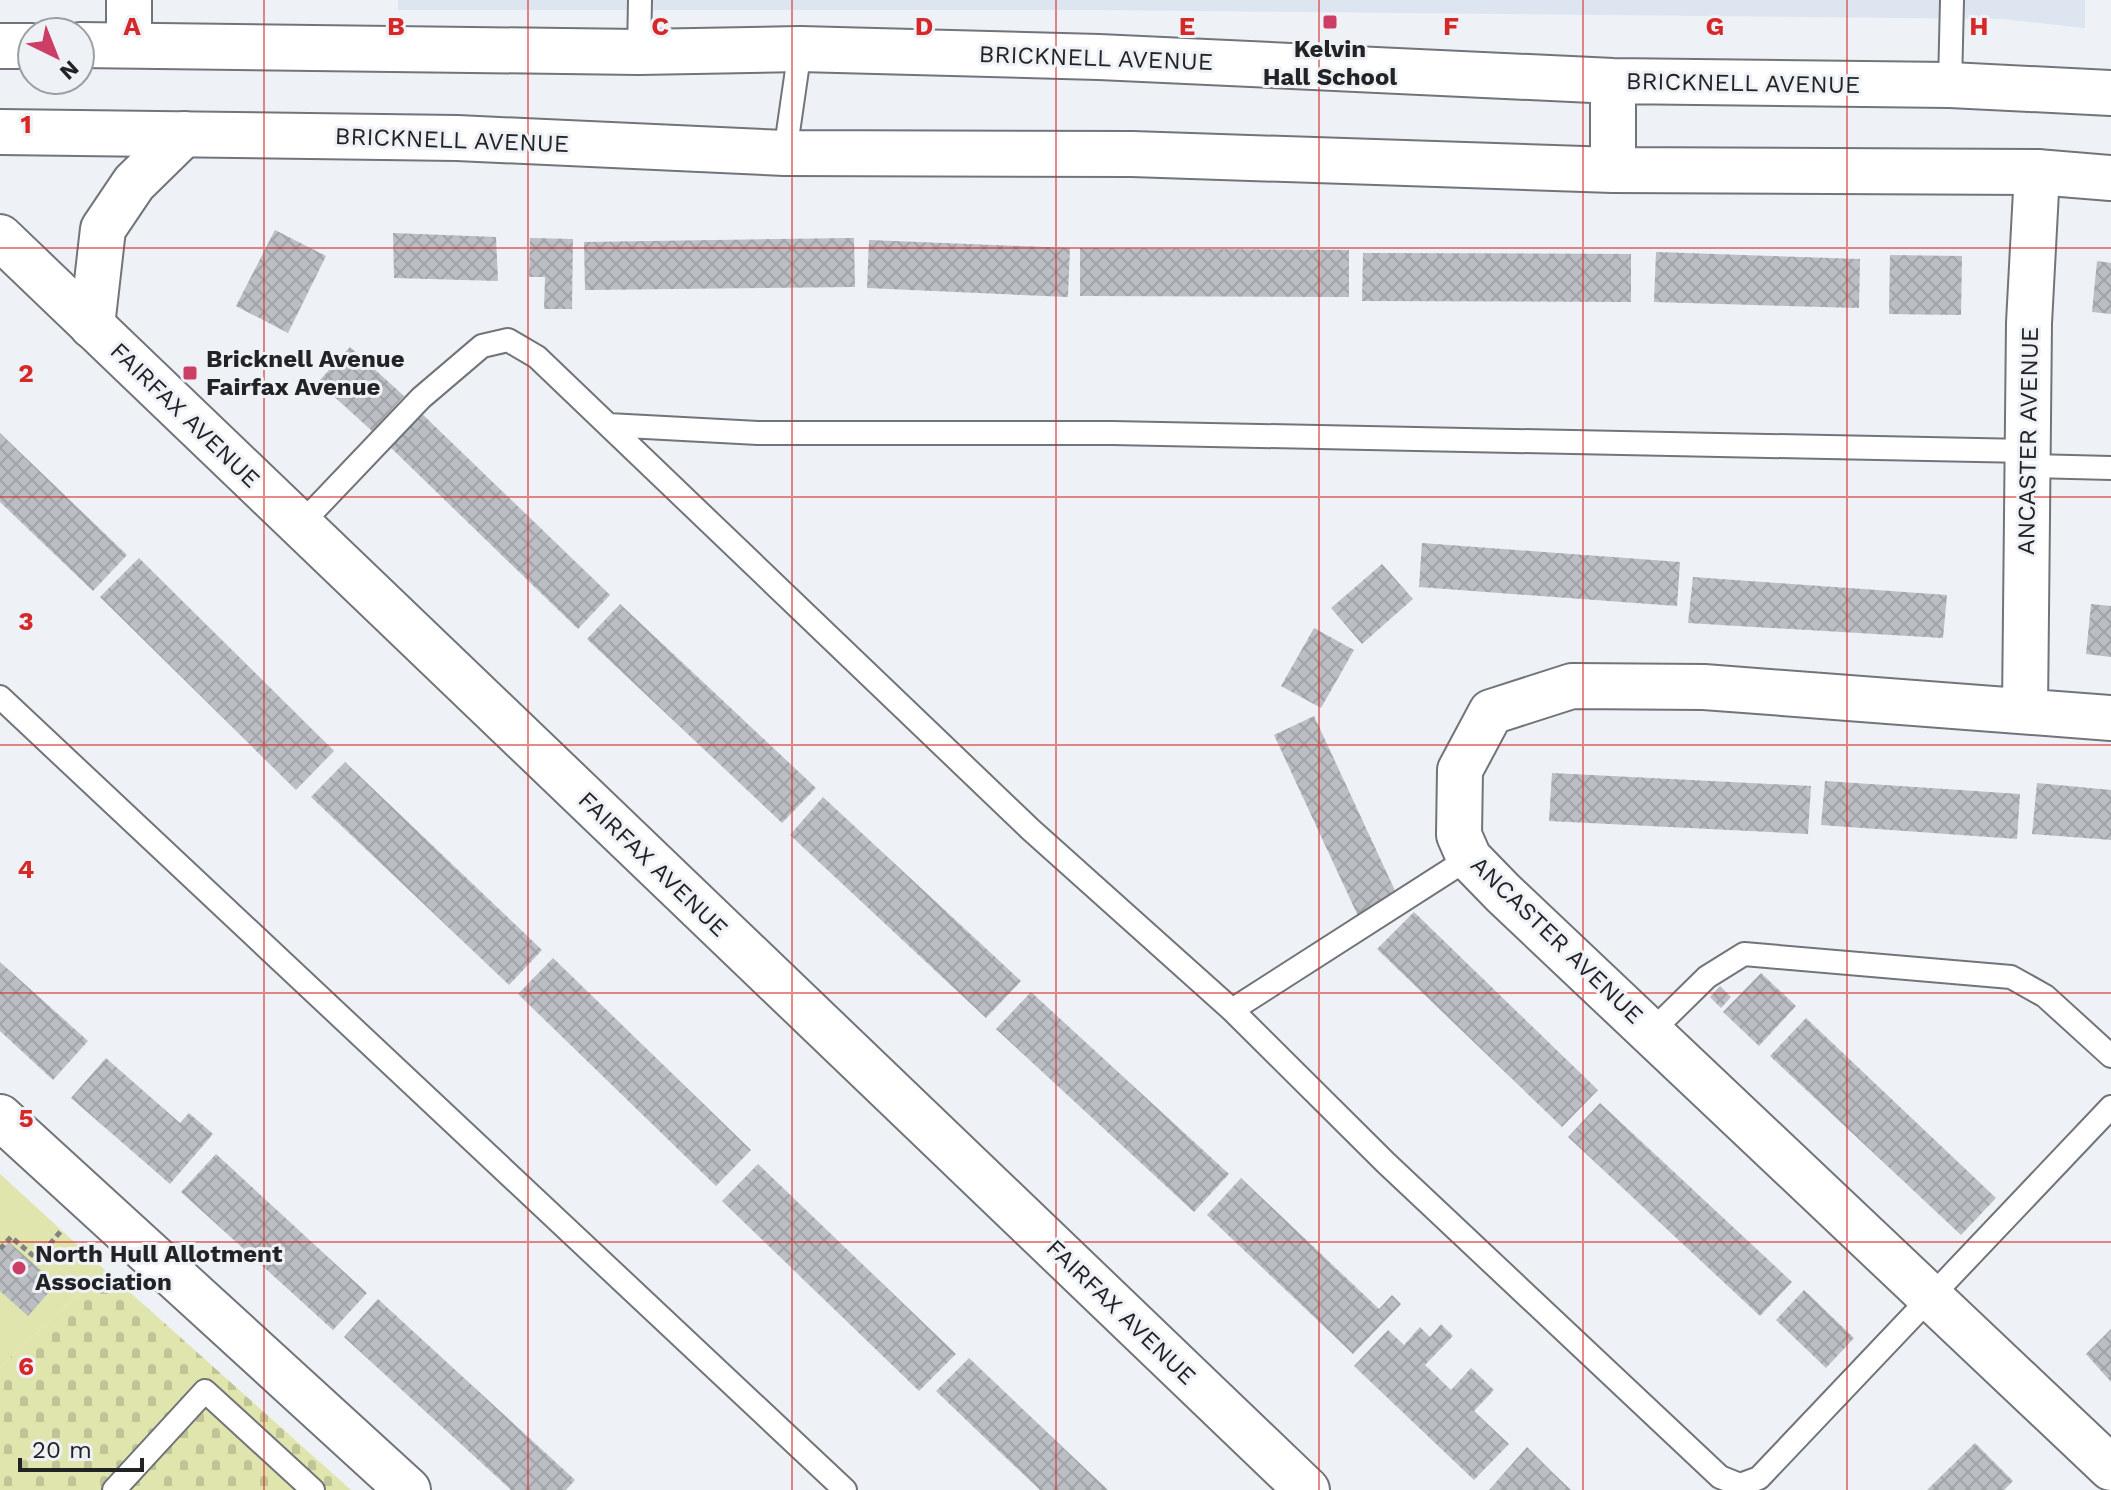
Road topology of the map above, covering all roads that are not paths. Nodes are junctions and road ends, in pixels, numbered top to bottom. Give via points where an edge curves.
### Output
1 (129, 0) edge
2 (640, 0) edge
3 (1952, 0) edge
4 (129, 44) junction
5 (96, 45) edge
6 (800, 49) junction
7 (639, 52) junction
8 (1613, 81) junction
9 (1950, 85) junction
10 (2111, 93) edge
11 (0, 132) edge
12 (184, 134) junction
13 (785, 153) junction
14 (1613, 170) junction
15 (2037, 172) junction
16 (2111, 178) edge
17 (0, 237) edge
18 (92, 326) junction
19 (608, 425) junction
20 (2027, 458) junction
21 (2111, 468) edge
22 (300, 525) junction
23 (0, 697) edge
24 (2025, 710) junction
25 (2111, 718) edge
26 (1469, 858) junction
27 (1232, 1010) junction
28 (1651, 1032) junction
29 (2111, 1056) edge
30 (2111, 1107) edge
31 (0, 1117) edge
32 (1930, 1295) junction
33 (2111, 1470) edge
34 (114, 1490) edge
35 (313, 1490) edge
36 (408, 1490) edge
37 (845, 1490) edge
38 (1307, 1490) edge
39 (2092, 1490) edge

1 - 4 street
2 - 7 lane
3 - 9 lane
4 - 5 street, BRICKNELL AVENUE
4 - 7 street, BRICKNELL AVENUE
6 - 7 street, BRICKNELL AVENUE
6 - 8 street, BRICKNELL AVENUE
6 - 13 lane
8 - 9 street, BRICKNELL AVENUE
8 - 14 street
9 - 10 street, BRICKNELL AVENUE
11 - 12 street, BRICKNELL AVENUE
12 - 13 street, BRICKNELL AVENUE via 457,138
12 - 18 street via 134,183 103,229
13 - 14 street, BRICKNELL AVENUE via 1132,154
14 - 15 street, BRICKNELL AVENUE
15 - 16 street, BRICKNELL AVENUE
15 - 20 street, ANCASTER AVENUE
17 - 18 street, FAIRFAX AVENUE
18 - 22 street, FAIRFAX AVENUE
19 - 20 lane via 758,433 1112,433
19 - 22 lane via 537,357 508,340 482,346 421,398
19 - 27 lane via 1030,829
20 - 21 lane
20 - 24 street, ANCASTER AVENUE
22 - 38 street, FAIRFAX AVENUE
23 - 37 lane
24 - 25 street, ANCASTER AVENUE
24 - 26 street, ANCASTER AVENUE via 1704,687 1572,686 1491,712 1460,770 1459,835
26 - 27 lane
26 - 28 street, ANCASTER AVENUE
27 - 32 lane via 1386,1163 1720,1477 1740,1485 1759,1478
28 - 29 lane via 1707,977 1744,954 2011,977 2045,996
28 - 32 street, ANCASTER AVENUE
30 - 32 lane
31 - 36 street
32 - 33 street, ANCASTER AVENUE
33 - 39 street, ANCASTER AVENUE
34 - 35 lane via 205,1391

